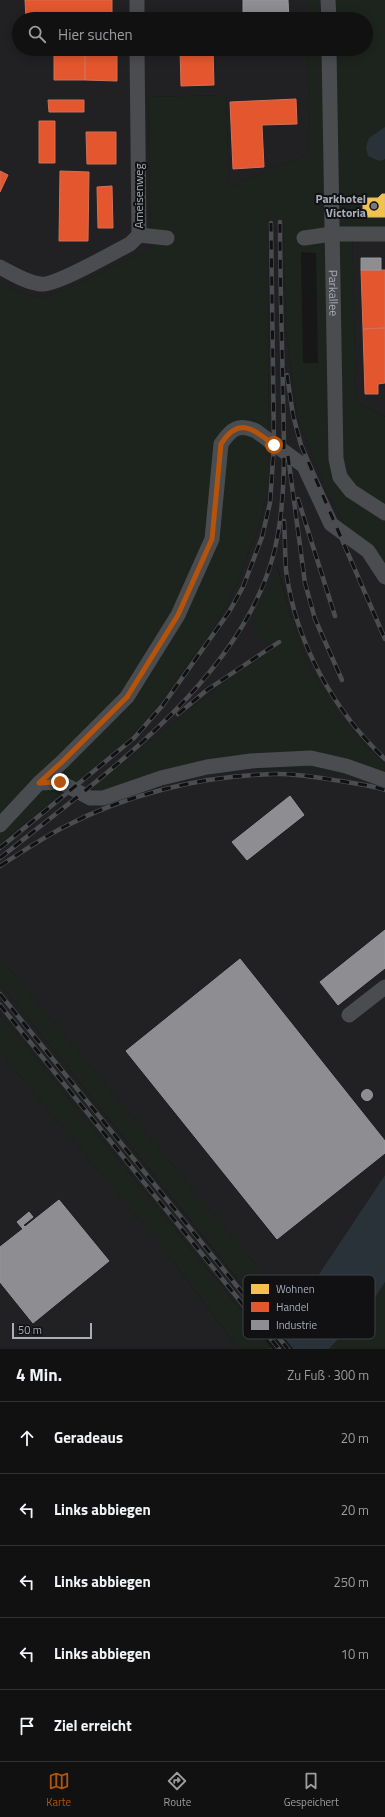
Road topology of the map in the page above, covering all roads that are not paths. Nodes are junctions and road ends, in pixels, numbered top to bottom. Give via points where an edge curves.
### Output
1 (137, 0) edge
2 (328, 0) edge
3 (137, 12) edge
4 (329, 12) edge
5 (137, 56) edge
6 (329, 56) edge
7 (332, 234) junction
8 (385, 234) edge
9 (139, 235) junction
10 (167, 238) dead end
11 (304, 238) dead end
12 (0, 267) edge
13 (385, 513) edge
14 (385, 577) edge
15 (385, 780) edge
16 (39, 783) junction
17 (0, 824) edge
18 (385, 987) edge
19 (349, 1015) dead end

1 - 3 street
2 - 4 street
5 - 9 street, Ameisenweg
6 - 7 street, Parkallee
7 - 8 street
7 - 11 street
7 - 13 street, Parkallee via 336,459 340,477 351,491
9 - 10 street
9 - 12 street, Ameisenweg via 130,244 60,279 42,285
14 - 16 street via 368,551 331,524 304,466 256,431 237,428 229,432 221,444 212,539 178,615 127,697
15 - 16 street via 346,766 311,758 251,761 207,767 161,778 103,798 90,798 60,782
16 - 17 street
18 - 19 street

